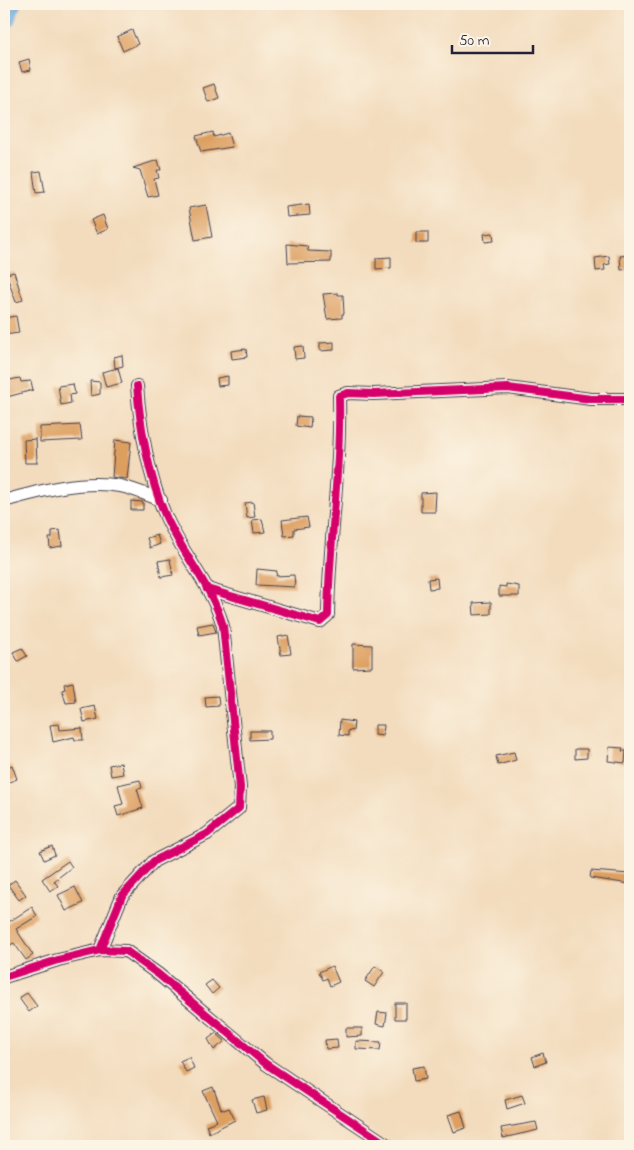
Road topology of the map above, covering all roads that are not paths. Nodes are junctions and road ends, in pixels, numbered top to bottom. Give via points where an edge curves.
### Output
1 (137, 386) dead end
2 (630, 399) edge
3 (161, 500) junction
4 (4, 501) edge
5 (207, 590) junction
6 (100, 950) junction
7 (4, 977) edge
8 (389, 1146) edge

1 - 3 street via 141,432
2 - 5 street via 591,399 508,388 348,393 339,396 328,615 320,622
3 - 4 street via 120,486 91,484
3 - 5 street via 166,516
5 - 6 street via 217,606 223,626 240,786 238,808 207,834 154,861 122,896
6 - 7 street
6 - 8 street via 126,951 266,1064

